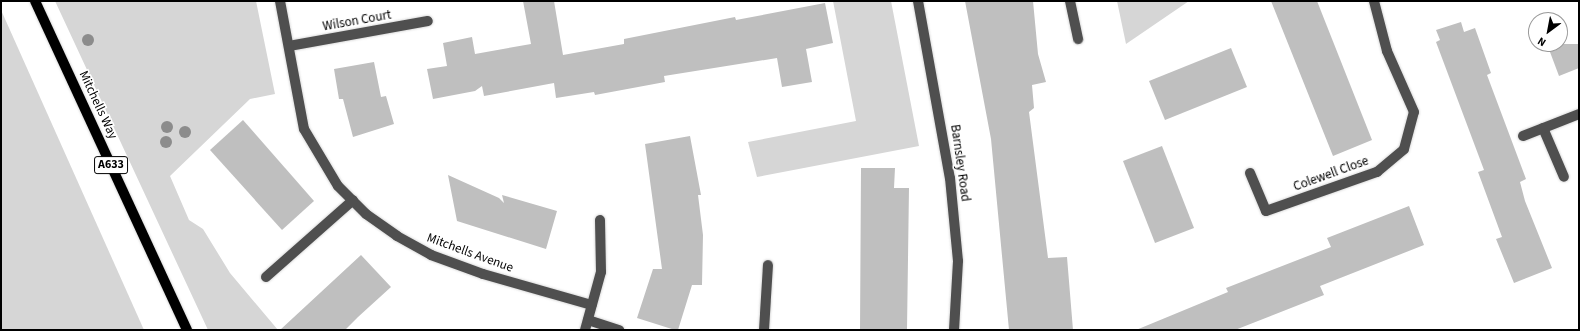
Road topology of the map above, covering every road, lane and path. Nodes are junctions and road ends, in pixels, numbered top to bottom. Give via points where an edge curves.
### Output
1 (35, 1) edge
2 (280, 1) edge
3 (918, 1) edge
4 (1070, 1) edge
5 (1374, 1) edge
6 (428, 21) dead end
7 (1078, 39) dead end
8 (289, 46) junction
9 (1579, 114) edge
10 (1542, 128) junction
11 (1523, 136) dead end
12 (1250, 173) dead end
13 (1564, 177) dead end
14 (353, 200) junction
15 (600, 220) dead end
16 (768, 265) dead end
17 (266, 277) dead end
18 (592, 305) junction
19 (586, 325) edge
20 (187, 330) edge
21 (619, 330) edge
22 (764, 330) edge
23 (954, 330) edge

1 - 20 main road, Mitchells Way / A633
2 - 8 street, Mitchells Avenue
3 - 23 street, Barnsley Road via 950,178 958,261
4 - 7 street
5 - 12 street, Colewell Close via 1388,51 1414,112 1404,150 1377,172 1266,211
6 - 8 street, Wilson Court
8 - 14 street, Mitchells Avenue via 304,129 338,186
9 - 10 street
10 - 11 street
10 - 13 street
14 - 17 street
14 - 18 street, Mitchells Avenue via 397,236 431,255 483,274
15 - 18 street via 601,272
16 - 22 street
18 - 19 street
19 - 21 street

